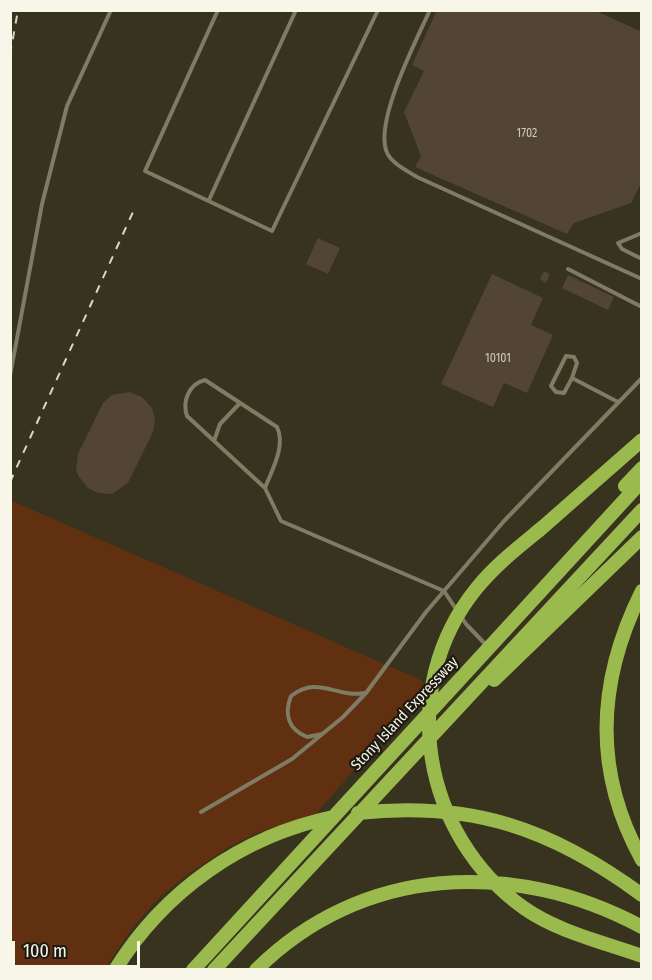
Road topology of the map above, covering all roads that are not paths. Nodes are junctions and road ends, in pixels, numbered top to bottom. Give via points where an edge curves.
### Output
1 (111, 10) edge
2 (219, 10) edge
3 (296, 10) edge
4 (378, 10) edge
5 (430, 10) edge
6 (209, 201) junction
7 (642, 233) edge
8 (642, 259) edge
9 (568, 269) dead end
10 (642, 279) edge
11 (642, 307) edge
12 (10, 376) edge
13 (572, 378) junction
14 (642, 378) edge
15 (618, 402) junction
16 (240, 403) junction
17 (642, 440) edge
18 (214, 441) junction
19 (642, 468) edge
20 (642, 481) edge
21 (265, 488) junction
22 (642, 510) edge
23 (642, 537) edge
24 (568, 561) junction
25 (444, 591) junction
26 (642, 591) edge
27 (488, 647) junction
28 (366, 693) junction
29 (470, 696) junction
30 (323, 734) junction
31 (201, 812) dead end
32 (642, 860) edge
33 (642, 895) edge
34 (247, 910) junction
35 (259, 921) junction
36 (642, 927) edge
37 (642, 956) edge
38 (115, 969) edge
39 (193, 969) edge
40 (214, 969) edge
41 (256, 969) edge

1 - 12 lane via 63,118 42,204
2 - 6 lane via 145,171
3 - 6 lane
4 - 6 lane via 272,231
5 - 10 lane via 387,113 386,150 396,164
7 - 8 lane via 618,243
9 - 11 lane
13 - 13 lane via 564,393 550,387 566,356 574,357 577,363
13 - 15 lane
14 - 15 lane
15 - 25 lane via 504,521
16 - 18 lane via 220,424
16 - 18 lane via 205,380 186,397 187,416
16 - 21 lane via 277,427 281,435
17 - 37 highway via 476,590 443,645 427,725 435,782 443,806 470,856 494,882 525,909 564,929
18 - 21 lane
19 - 24 highway via 589,526
20 - 24 highway, Stony Island Expressway
21 - 25 lane via 281,521
22 - 29 highway
23 - 29 highway via 499,677
24 - 27 highway, Stony Island Expressway
25 - 27 lane via 466,624
25 - 28 lane
26 - 32 highway via 613,670 606,743 619,813
27 - 34 highway, Stony Island Expressway
28 - 30 lane
28 - 30 lane via 344,694 309,686 291,696 287,717 292,727 308,737
29 - 35 highway
30 - 31 lane via 292,759
33 - 38 highway via 587,857 522,827 457,813 353,813 295,828 236,854 179,892 143,929
34 - 35 lane
34 - 39 highway, Stony Island Expressway
35 - 40 highway
36 - 41 highway via 595,906 543,891 485,883 432,884 386,892 340,909 297,933

